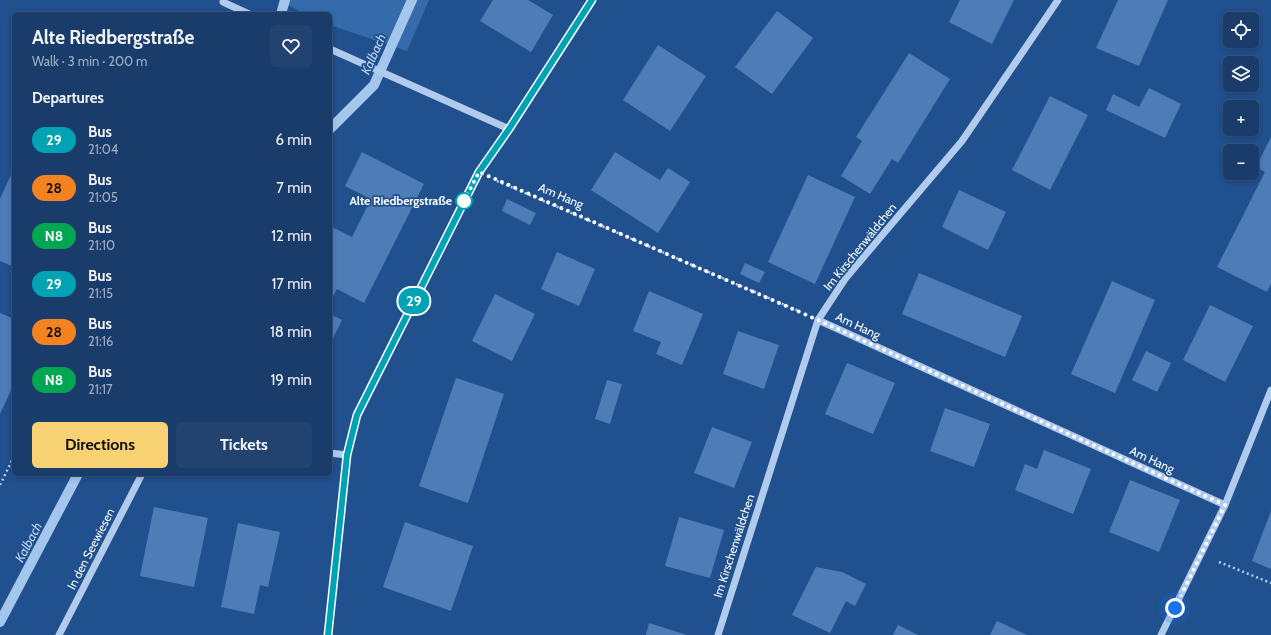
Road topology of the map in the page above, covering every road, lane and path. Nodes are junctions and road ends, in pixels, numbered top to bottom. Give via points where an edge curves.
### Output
1 (592, 0) edge
2 (1058, 0) edge
3 (223, 2) dead end
4 (245, 12) edge
5 (332, 50) edge
6 (509, 129) junction
7 (479, 172) junction
8 (818, 320) junction
9 (1271, 390) edge
10 (332, 453) edge
11 (347, 455) junction
12 (12, 460) edge
13 (141, 476) edge
14 (0, 485) edge
15 (1225, 505) junction
16 (1202, 555) junction
17 (1271, 583) edge
18 (59, 635) edge
19 (328, 635) edge
20 (718, 635) edge
21 (1161, 635) edge

1 - 6 street
2 - 8 street, Im Kirschenwäldchen via 962,141 845,279
3 - 4 street
5 - 6 street
6 - 7 street
7 - 8 path, Am Hang
7 - 11 street via 357,415
8 - 15 street, Am Hang
8 - 20 street, Im Kirschenwäldchen
9 - 15 street
10 - 11 street
11 - 19 street
12 - 14 path
13 - 18 street, In den Seewiesen
15 - 16 street
16 - 17 path
16 - 21 street

